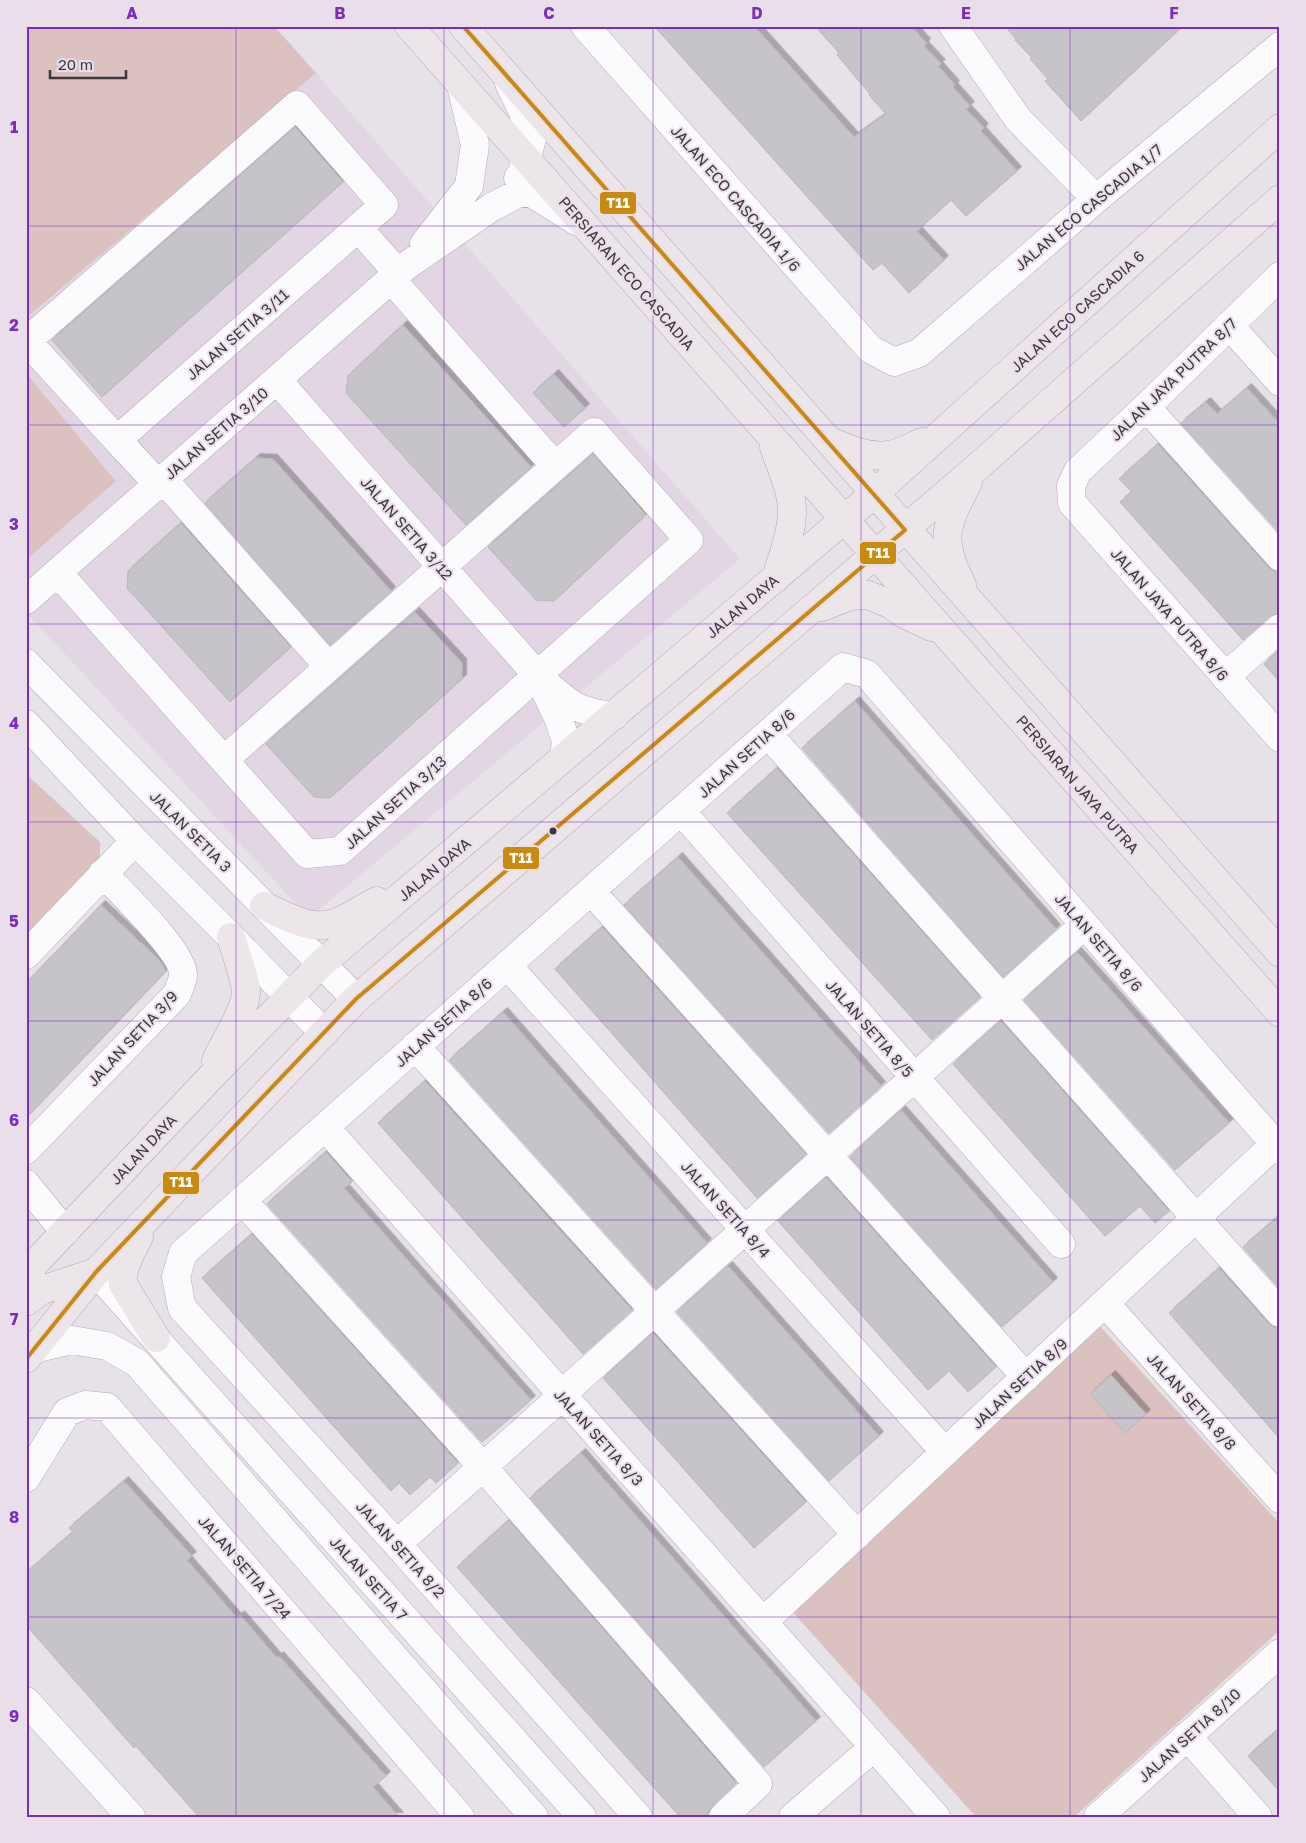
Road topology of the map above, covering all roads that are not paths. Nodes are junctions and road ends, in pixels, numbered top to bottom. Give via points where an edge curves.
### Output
1 (409, 26) edge
2 (463, 26) edge
3 (585, 26) edge
4 (953, 26) edge
5 (1280, 46) edge
6 (504, 73) junction
7 (461, 85) junction
8 (1280, 128) edge
9 (526, 159) junction
10 (1096, 199) junction
11 (1280, 199) edge
12 (492, 207) junction
13 (587, 227) junction
14 (358, 228) junction
15 (398, 273) junction
16 (1280, 276) edge
17 (1229, 325) junction
18 (894, 362) joint
19 (277, 380) junction
20 (1280, 382) edge
21 (1146, 407) junction
22 (770, 436) junction
23 (939, 436) junction
24 (824, 438) junction
25 (117, 440) junction
26 (555, 466) junction
27 (974, 470) junction
28 (161, 482) junction
29 (1071, 486) joint
30 (874, 494) junction
31 (844, 519) junction
32 (905, 530) junction
33 (876, 555) junction
34 (1280, 557) edge
35 (440, 566) junction
36 (58, 573) junction
37 (776, 578) junction
38 (26, 600) edge
39 (973, 607) junction
40 (809, 612) junction
41 (1280, 628) edge
42 (946, 635) junction
43 (26, 664) edge
44 (329, 667) junction
45 (538, 676) junction
46 (1225, 676) junction
47 (614, 716) junction
48 (26, 724) edge
49 (768, 734) junction
50 (1280, 738) edge
51 (564, 757) junction
52 (224, 760) junction
53 (681, 811) junction
54 (134, 841) junction
55 (103, 873) junction
56 (413, 886) junction
57 (591, 890) junction
58 (264, 906) junction
59 (1084, 925) junction
60 (232, 937) junction
61 (1280, 953) edge
62 (26, 955) edge
63 (321, 964) junction
64 (507, 965) junction
65 (289, 997) junction
66 (356, 999) junction
67 (1002, 1000) junction
68 (1280, 1013) edge
69 (324, 1033) junction
70 (415, 1046) junction
71 (914, 1078) junction
72 (209, 1079) junction
73 (325, 1127) junction
74 (1277, 1147) edge
75 (26, 1150) edge
76 (827, 1156) junction
77 (26, 1184) edge
78 (242, 1200) junction
79 (150, 1216) junction
80 (1196, 1218) junction
81 (745, 1230) junction
82 (65, 1232) junction
83 (1060, 1244) dead end
84 (30, 1267) edge
85 (96, 1272) junction
86 (176, 1277) joint
87 (26, 1302) edge
88 (1105, 1303) junction
89 (654, 1312) junction
90 (1280, 1313) edge
91 (156, 1338) junction
92 (30, 1354) edge
93 (1026, 1377) junction
94 (562, 1396) junction
95 (945, 1452) junction
96 (483, 1467) junction
97 (26, 1478) edge
98 (1280, 1498) edge
99 (857, 1535) junction
100 (397, 1544) junction
101 (763, 1622) junction
102 (1278, 1659) edge
103 (26, 1701) edge
104 (1187, 1736) junction
105 (874, 1746) junction
106 (1100, 1816) edge
107 (130, 1817) edge
108 (460, 1817) edge
109 (534, 1817) edge
110 (582, 1817) edge
111 (638, 1817) edge
112 (723, 1817) edge
113 (793, 1817) edge
114 (936, 1817) edge
115 (1258, 1817) edge

1 - 7 main road, PERSIARAN ECO CASCADIA
2 - 6 main road
3 - 18 street, JALAN ECO CASCADIA 1/6 via 870,349
4 - 10 street via 1018,119
5 - 10 street, JALAN ECO CASCADIA 1/7
6 - 9 street via 532,139
6 - 24 main road
7 - 9 main road, PERSIARAN ECO CASCADIA
7 - 15 street via 475,145 469,186
8 - 23 main road, JALAN ECO CASCADIA 6
9 - 12 street via 522,173
9 - 13 main road, PERSIARAN ECO CASCADIA
10 - 18 street, JALAN ECO CASCADIA 1/7 via 919,353
11 - 27 main road
12 - 13 street via 517,194 530,192
12 - 15 street
13 - 22 main road, PERSIARAN ECO CASCADIA
14 - 15 street
14 - 25 street, JALAN SETIA 3/11
14 - 25 street, JALAN SETIA 3/11 via 384,205 297,105 27,341
15 - 19 street, JALAN SETIA 3/10
15 - 26 street
16 - 17 street, JALAN JAYA PUTRA 8/7
17 - 20 street
17 - 21 street, JALAN JAYA PUTRA 8/7
19 - 28 street, JALAN SETIA 3/10
19 - 35 street, JALAN SETIA 3/12
21 - 29 street, JALAN JAYA PUTRA 8/7 via 1078,471
21 - 34 street
22 - 31 main road, PERSIARAN ECO CASCADIA
22 - 37 main road via 787,486 792,514
23 - 24 main road via 889,455 862,454
23 - 30 main road, JALAN ECO CASCADIA 6
24 - 30 main road
25 - 28 street
26 - 35 street
26 - 45 street, JALAN SETIA 3/13 via 594,432 689,540
27 - 32 main road
27 - 39 main road via 948,527 948,548
28 - 36 street, JALAN SETIA 3/10
28 - 44 street
29 - 46 street, JALAN JAYA PUTRA 8/6 via 1072,503
30 - 31 main road, JALAN DAYA
30 - 32 main road
31 - 33 main road, PERSIARAN ECO CASCADIA
31 - 37 main road, JALAN DAYA
32 - 33 main road
32 - 39 main road
33 - 40 main road
33 - 42 main road, PERSIARAN JAYA PUTRA
35 - 44 street
35 - 45 street, JALAN SETIA 3/12
36 - 38 street, JALAN SETIA 3/10
36 - 52 street, JALAN SETIA 3/13
37 - 47 main road, JALAN DAYA
39 - 61 main road
40 - 42 main road via 850,596 868,596 890,604
40 - 66 main road
41 - 46 street
42 - 68 main road, PERSIARAN JAYA PUTRA
43 - 58 street, JALAN SETIA 3
44 - 52 street
45 - 47 street via 569,704 593,714
45 - 51 street via 566,741
45 - 52 street, JALAN SETIA 3/13 via 340,851 307,854
46 - 50 street, JALAN JAYA PUTRA 8/6
47 - 51 main road, JALAN DAYA
48 - 54 street
49 - 53 street, JALAN SETIA 8/6
49 - 59 street, JALAN SETIA 8/6 via 843,667 867,674
49 - 67 street
51 - 56 main road, JALAN DAYA
53 - 57 street, JALAN SETIA 8/6
53 - 71 street, JALAN SETIA 8/5
54 - 55 street
54 - 60 street
55 - 62 street
55 - 75 street, JALAN SETIA 3/9 via 177,956 183,975 177,994
56 - 58 main road via 327,926 308,925
56 - 63 main road, JALAN DAYA
57 - 64 street, JALAN SETIA 8/6
57 - 76 street
58 - 63 street, JALAN SETIA 3
59 - 67 street
59 - 74 street, JALAN SETIA 8/6
60 - 65 street
60 - 72 main road via 246,992 241,1012
63 - 65 main road, JALAN DAYA
63 - 66 street, JALAN SETIA 3
64 - 70 street, JALAN SETIA 8/6
64 - 81 street, JALAN SETIA 8/4
65 - 69 street
65 - 72 main road, JALAN DAYA
66 - 69 main road
67 - 71 street
67 - 80 street
69 - 79 main road
70 - 73 street, JALAN SETIA 8/6
70 - 89 street
71 - 76 street
71 - 83 street, JALAN SETIA 8/5
72 - 82 main road, JALAN DAYA
73 - 78 street, JALAN SETIA 8/6
73 - 94 street, JALAN SETIA 8/3
74 - 80 street, JALAN SETIA 8/9
76 - 81 street
76 - 93 street
77 - 82 street
78 - 86 street, JALAN SETIA 8/6 via 182,1253
78 - 96 street
79 - 85 main road
79 - 91 main road via 122,1277
80 - 88 street, JALAN SETIA 8/9
80 - 90 street
81 - 89 street
81 - 95 street, JALAN SETIA 8/4
82 - 84 main road, JALAN DAYA
85 - 87 main road via 42,1290
85 - 91 street, JALAN SETIA 7
85 - 92 main road
86 - 100 street, JALAN SETIA 8/2 via 182,1308
88 - 93 street, JALAN SETIA 8/9
88 - 98 street, JALAN SETIA 8/8
89 - 94 street
89 - 99 street
91 - 110 street, JALAN SETIA 7
92 - 109 street via 72,1340 107,1346 138,1363
93 - 95 street, JALAN SETIA 8/9
94 - 96 street
94 - 101 street, JALAN SETIA 8/3
95 - 99 street, JALAN SETIA 8/9
96 - 100 street
96 - 112 street via 758,1784
97 - 108 street, JALAN SETIA 7/24 via 67,1412 85,1405 107,1407
99 - 101 street, JALAN SETIA 8/9
100 - 111 street, JALAN SETIA 8/2
101 - 105 street, JALAN SETIA 8/3
102 - 104 street, JALAN SETIA 8/10
103 - 107 street
104 - 106 street, JALAN SETIA 8/10
104 - 115 street
105 - 113 street
105 - 114 street, JALAN SETIA 8/3

